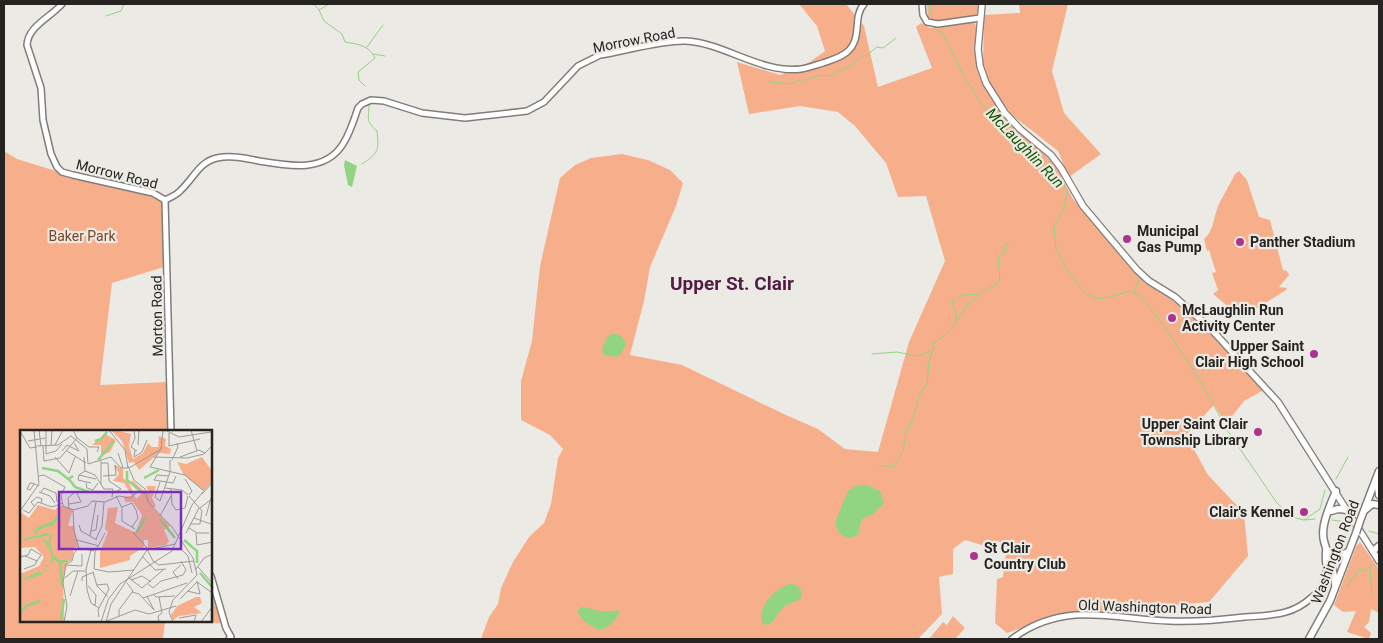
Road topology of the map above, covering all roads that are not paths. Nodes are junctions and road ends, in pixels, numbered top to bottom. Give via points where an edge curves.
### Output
1 (62, 4) edge
2 (864, 4) edge
3 (922, 4) edge
4 (982, 4) edge
5 (980, 18) junction
6 (165, 200) junction
7 (171, 430) edge
8 (1379, 471) edge
9 (1376, 478) junction
10 (1336, 491) junction
11 (1379, 495) edge
12 (1379, 505) edge
13 (1348, 510) junction
14 (1364, 510) junction
15 (1331, 512) junction
16 (1326, 520) junction
17 (1379, 546) edge
18 (1326, 548) junction
19 (1376, 551) edge
20 (1349, 552) junction
21 (1379, 561) edge
22 (212, 579) edge
23 (1335, 587) junction
24 (232, 638) edge
25 (1012, 639) edge
26 (1309, 639) edge

1 - 6 street, Morrow Road via 32,30 27,45 41,88 43,120 57,166 62,172 153,193
2 - 6 street, Morrow Road via 850,50 811,66 800,69 776,67 706,44 684,41 588,60 569,74 544,102 527,111 465,118 422,113 371,100 358,108 342,145 324,160 296,167 239,157 215,158 198,168 181,191
3 - 5 street via 924,19 929,23
4 - 5 main road
5 - 10 main road via 980,66 986,83 1005,113 1051,155 1083,206 1137,270 1175,297 1211,329 1265,387
6 - 7 street, Morton Road
8 - 9 main road, Washington Road
9 - 11 main road
9 - 14 main road, Washington Road
10 - 13 main road
10 - 15 main road
10 - 16 main road
12 - 14 main road via 1372,504
13 - 15 main road
13 - 19 main road
14 - 20 main road, Washington Road, bridge
15 - 16 main road
16 - 18 main road via 1323,538
17 - 19 main road
18 - 20 main road via 1336,557
18 - 23 main road via 1334,571
18 - 25 street, Old Washington Road via 1324,584 1291,612 1196,622 1076,615 1034,626
19 - 21 main road
20 - 23 main road, Washington Road
22 - 24 street
23 - 26 main road, Washington Road

